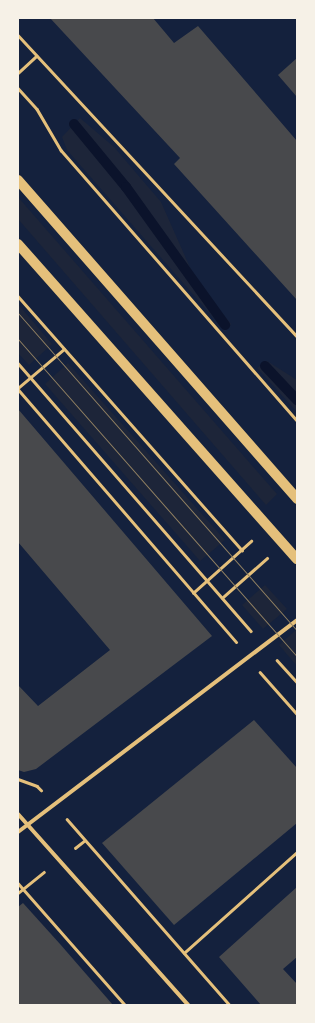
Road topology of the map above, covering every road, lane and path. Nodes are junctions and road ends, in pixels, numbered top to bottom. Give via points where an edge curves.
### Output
1 (18, 35) edge
2 (36, 56) junction
3 (18, 72) edge
4 (18, 88) edge
5 (18, 180) edge
6 (18, 244) edge
7 (18, 296) edge
8 (297, 336) edge
9 (64, 349) junction
10 (18, 363) edge
11 (30, 378) junction
12 (18, 389) edge
13 (297, 421) edge
14 (297, 500) edge
15 (268, 525) junction
16 (283, 543) junction
17 (242, 550) junction
18 (297, 559) edge
19 (207, 581) junction
20 (193, 593) junction
21 (222, 598) junction
22 (297, 620) edge
23 (264, 646) junction
24 (248, 658) junction
25 (297, 682) edge
26 (297, 714) edge
27 (18, 779) edge
28 (55, 805) junction
29 (18, 814) edge
30 (28, 824) junction
31 (18, 832) edge
32 (297, 852) edge
33 (18, 883) edge
34 (23, 889) junction
35 (18, 893) edge
36 (184, 953) junction
37 (125, 1005) edge
38 (188, 1005) edge
39 (230, 1005) edge

1 - 2 path
2 - 3 path
2 - 8 path
4 - 13 path via 37,110 61,150
5 - 14 main road
6 - 15 main road
7 - 9 path
9 - 11 path
9 - 17 path
10 - 11 path
11 - 12 path
11 - 19 path
12 - 20 path
15 - 16 main road
15 - 17 path
16 - 18 main road
16 - 21 path
17 - 19 path
19 - 20 path
19 - 21 path
20 - 24 path
21 - 23 path
22 - 23 street
23 - 24 street
23 - 25 path
24 - 26 path
24 - 28 street
27 - 28 path via 37,786
28 - 30 street
28 - 36 path
29 - 30 street
30 - 31 street
30 - 38 street
32 - 36 path
33 - 34 path
34 - 35 path
34 - 37 path
36 - 39 path

